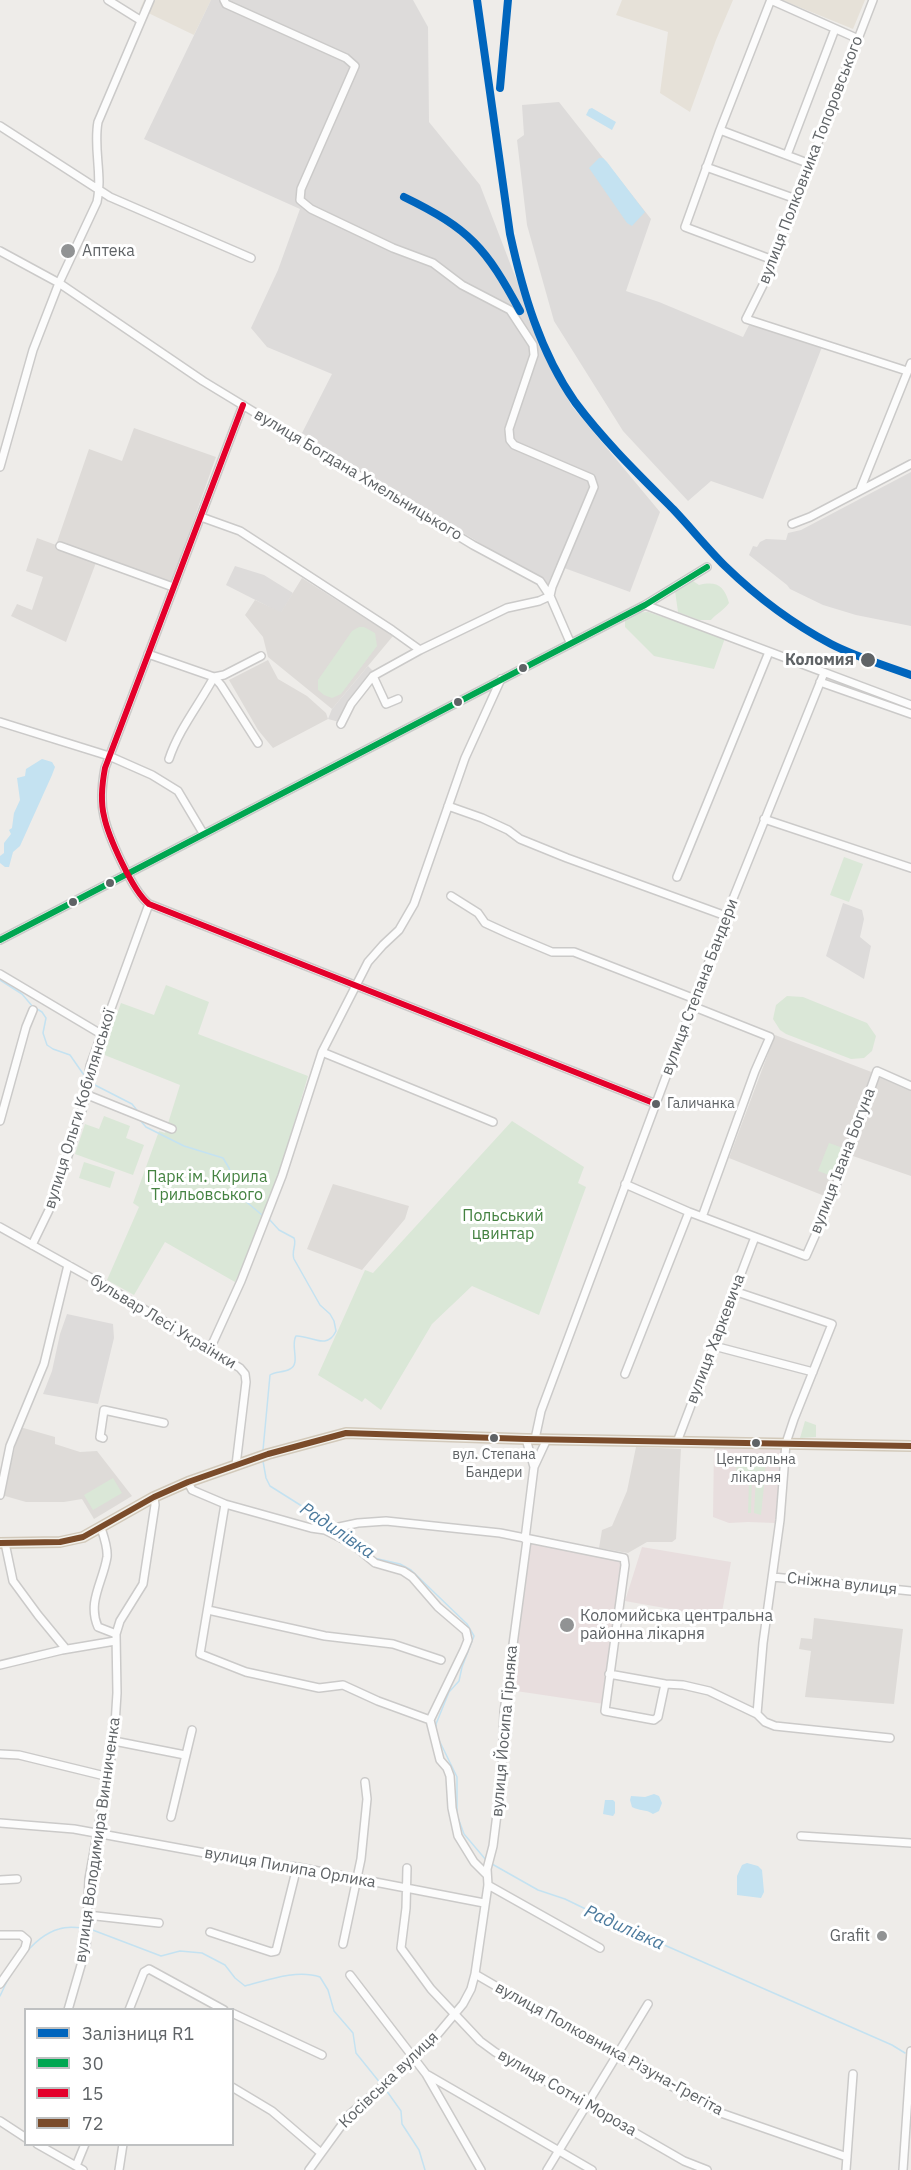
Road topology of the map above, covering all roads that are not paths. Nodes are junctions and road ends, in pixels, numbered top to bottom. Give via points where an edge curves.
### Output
1 (108, 0) edge
2 (150, 0) edge
3 (224, 0) edge
4 (873, 0) edge
5 (773, 1) edge
6 (141, 20) junction
7 (835, 29) junction
8 (854, 37) dead end
9 (0, 126) edge
10 (720, 130) junction
11 (787, 155) junction
12 (810, 164) junction
13 (706, 167) junction
14 (99, 191) junction
15 (796, 199) junction
16 (0, 251) edge
17 (251, 258) dead end
18 (772, 260) junction
19 (59, 283) junction
20 (911, 363) edge
21 (907, 372) junction
22 (243, 405) junction
23 (911, 464) edge
24 (0, 467) edge
25 (860, 490) junction
26 (201, 517) junction
27 (792, 524) dead end
28 (60, 546) dead end
29 (707, 567) dead end
30 (173, 588) junction
31 (550, 596) junction
32 (645, 605) junction
33 (570, 642) junction
34 (420, 650) junction
35 (769, 652) junction
36 (148, 654) junction
37 (261, 656) dead end
38 (824, 673) junction
39 (373, 676) junction
40 (214, 677) junction
41 (501, 679) junction
42 (820, 682) junction
43 (478, 690) junction
44 (398, 699) dead end
45 (490, 700) junction
46 (911, 705) edge
47 (911, 714) edge
48 (0, 722) edge
49 (341, 724) dead end
50 (258, 743) dead end
51 (109, 756) junction
52 (169, 759) dead end
53 (448, 806) junction
54 (764, 819) junction
55 (203, 833) junction
56 (911, 868) edge
57 (127, 874) junction
58 (677, 877) dead end
59 (451, 896) dead end
60 (148, 904) junction
61 (726, 916) junction
62 (0, 940) edge
63 (0, 974) edge
64 (355, 986) junction
65 (693, 1003) junction
66 (36, 1004) junction
67 (101, 1034) junction
68 (322, 1052) junction
69 (911, 1086) edge
70 (85, 1094) junction
71 (656, 1104) junction
72 (0, 1121) edge
73 (493, 1122) dead end
74 (172, 1130) dead end
75 (626, 1185) junction
76 (689, 1212) junction
77 (702, 1217) junction
78 (0, 1227) edge
79 (755, 1237) junction
80 (32, 1245) junction
81 (68, 1265) junction
82 (734, 1291) junction
83 (714, 1346) junction
84 (210, 1349) junction
85 (813, 1372) junction
86 (625, 1374) dead end
87 (164, 1423) dead end
88 (103, 1438) dead end
89 (531, 1439) junction
90 (547, 1439) junction
91 (677, 1442) junction
92 (786, 1443) junction
93 (911, 1446) edge
94 (236, 1465) junction
95 (534, 1467) junction
96 (188, 1482) junction
97 (0, 1495) edge
98 (154, 1497) junction
99 (225, 1504) junction
100 (101, 1528) junction
101 (332, 1528) junction
102 (526, 1540) junction
103 (3, 1543) edge
104 (773, 1577) junction
105 (911, 1591) edge
106 (208, 1610) junction
107 (116, 1637) junction
108 (66, 1649) junction
109 (441, 1660) dead end
110 (0, 1665) edge
111 (609, 1674) junction
112 (665, 1684) junction
113 (757, 1714) junction
114 (430, 1720) junction
115 (192, 1730) dead end
116 (890, 1738) dead end
117 (114, 1741) junction
118 (0, 1754) edge
119 (185, 1755) junction
120 (108, 1777) junction
121 (365, 1782) dead end
122 (171, 1817) dead end
123 (0, 1823) edge
124 (96, 1834) junction
125 (801, 1836) dead end
126 (911, 1843) edge
127 (297, 1867) junction
128 (407, 1868) dead end
129 (487, 1875) junction
130 (357, 1878) junction
131 (16, 1879) dead end
132 (0, 1880) edge
133 (488, 1885) junction
134 (407, 1888) junction
135 (484, 1903) junction
136 (87, 1915) junction
137 (159, 1923) dead end
138 (210, 1932) dead end
139 (0, 1935) edge
140 (343, 1944) dead end
141 (600, 1948) dead end
142 (475, 1974) junction
143 (350, 1975) dead end
144 (0, 1984) edge
145 (648, 2004) dead end
146 (69, 2008) edge
147 (130, 2008) edge
148 (220, 2008) edge
149 (234, 2014) edge
150 (454, 2014) junction
151 (911, 2053) edge
152 (322, 2055) dead end
153 (615, 2055) junction
154 (415, 2058) junction
155 (426, 2074) junction
156 (853, 2074) dead end
157 (910, 2083) edge
158 (234, 2088) edge
159 (586, 2103) junction
160 (0, 2121) edge
161 (24, 2137) edge
162 (39, 2146) edge
163 (84, 2146) edge
164 (123, 2146) edge
165 (558, 2149) junction
166 (321, 2153) junction
167 (847, 2157) junction
168 (74, 2167) edge
169 (119, 2170) edge
170 (309, 2170) edge
171 (481, 2170) edge
172 (547, 2170) edge
173 (592, 2170) edge
174 (706, 2170) edge
175 (846, 2170) edge
176 (903, 2170) edge

1 - 6 street
2 - 6 street
3 - 31 street via 346,58 355,66 301,189 300,200 393,248 433,263 462,285 510,310 533,345 534,355 509,429 510,440 591,478 594,487
4 - 12 street, вулиця Полковника Топоровського
5 - 7 street
5 - 10 street
6 - 14 street via 98,122
7 - 8 street
7 - 11 street
9 - 14 street
10 - 11 street
10 - 13 street
11 - 12 street
12 - 15 street, вулиця Полковника Топоровського
13 - 15 street
13 - 18 street via 685,227
14 - 17 street
14 - 19 street via 93,213
15 - 18 street, вулиця Полковника Топоровського
16 - 19 street, вулиця Богдана Хмельницького
18 - 21 street, вулиця Полковника Топоровського via 746,319
19 - 22 street, вулиця Богдана Хмельницького
19 - 24 street via 33,350
20 - 21 street
21 - 25 street
22 - 26 street
22 - 31 street, вулиця Богдана Хмельницького via 473,545 540,581
23 - 25 street
25 - 27 street
26 - 30 street
26 - 34 street via 240,531
28 - 30 street
29 - 32 street
30 - 36 street
31 - 33 street, вулиця Богдана Хмельницького
31 - 34 street via 507,608
32 - 33 street
32 - 35 street
33 - 41 street
34 - 39 street
35 - 38 street
35 - 58 street
36 - 40 street
36 - 51 street
37 - 40 street
38 - 42 street, вулиця Степана Бандери
38 - 46 street
39 - 44 street via 386,704
39 - 49 street
40 - 50 street
40 - 52 street via 178,734
41 - 43 street
41 - 45 street
42 - 47 street
42 - 54 street, вулиця Степана Бандери
43 - 45 street via 488,692
43 - 55 street
45 - 53 street
48 - 51 street
51 - 55 street via 178,791
51 - 57 street via 102,783 104,817
53 - 61 street via 567,858
53 - 64 street via 411,911 399,930 368,962
54 - 56 street
54 - 61 street, вулиця Степана Бандери
55 - 57 street
57 - 60 street
57 - 62 street
59 - 65 street via 478,913 485,923 509,934 552,952 574,952
60 - 64 street
60 - 67 street, вулиця Ольги Кобилянської
61 - 65 street, вулиця Степана Бандери
63 - 66 street
64 - 68 street
64 - 71 street
65 - 71 street, вулиця Степана Бандери
65 - 77 street via 770,1036
66 - 67 street
66 - 72 street
67 - 70 street, вулиця Ольги Кобилянської
68 - 73 street
68 - 84 street via 282,1176
69 - 79 street, вулиця Івана Богуна via 877,1071 830,1202 806,1256
70 - 74 street
70 - 80 street, вулиця Ольги Кобилянської via 60,1182
71 - 75 street, вулиця Степана Бандери
75 - 76 street
75 - 89 street, вулиця Степана Бандери
76 - 77 street
76 - 86 street
77 - 79 street
78 - 80 street, бульвар Лесі Українки
79 - 82 street, вулиця Харкевича
80 - 81 street, бульвар Лесі Українки
81 - 84 street, бульвар Лесі Українки
81 - 97 street via 44,1364 10,1446
82 - 83 street, вулиця Харкевича
82 - 85 street via 832,1324
83 - 85 street
83 - 91 street, вулиця Харкевича
84 - 94 street, бульвар Лесі Українки via 240,1368 245,1377
85 - 92 street
87 - 88 street via 104,1410 100,1437
89 - 90 main road
89 - 94 main road via 346,1433
89 - 95 street
90 - 91 main road
90 - 95 street
91 - 92 main road
92 - 93 main road
92 - 104 street
94 - 96 main road
95 - 102 street, вулиця Йосипа Гірняка
96 - 98 main road
96 - 99 street via 192,1490
98 - 100 main road
98 - 107 street, вулиця Володимира Винниченка via 143,1584 120,1621
99 - 101 street via 305,1526
99 - 106 street
100 - 103 main road via 66,1541
100 - 107 street via 107,1556 94,1617 98,1628
101 - 102 street via 386,1521 478,1530
101 - 114 street via 375,1563 407,1573 466,1631 467,1644
102 - 111 street via 625,1558
102 - 129 street, вулиця Йосипа Гірняка via 504,1712 494,1846
103 - 108 street via 16,1585
104 - 105 street, Сніжна вулиця
104 - 113 street
106 - 109 street via 325,1636 393,1644
106 - 114 street via 200,1654 246,1672 319,1688 344,1685
107 - 108 street
107 - 117 street, вулиця Володимира Винниченка
108 - 110 street
111 - 112 street
111 - 112 street via 605,1711 640,1719 658,1717
112 - 113 street via 710,1691
113 - 116 street via 765,1722 786,1728
114 - 129 street via 440,1760 450,1776 458,1836
115 - 119 street
117 - 119 street
117 - 120 street, вулиця Володимира Винниченка
118 - 120 street
119 - 122 street
120 - 124 street, вулиця Володимира Винниченка
121 - 130 street via 367,1806
123 - 124 street, вулиця Пилипа Орлика
124 - 127 street, вулиця Пилипа Орлика
124 - 136 street, вулиця Володимира Винниченка
125 - 126 street
127 - 130 street, вулиця Пилипа Орлика
127 - 138 street via 279,1946 274,1952
128 - 134 street, вулиця Сотні Мороза
129 - 133 street, вулиця Йосипа Гірняка
130 - 134 street, вулиця Пилипа Орлика
130 - 140 street
131 - 132 street
133 - 135 street, Косівська вулиця
133 - 141 street
134 - 135 street, вулиця Пилипа Орлика
134 - 150 street, вулиця Сотні Мороза via 402,1950
135 - 142 street, Косівська вулиця
136 - 137 street
136 - 146 street, вулиця Володимира Винниченка via 86,1948
139 - 144 street via 21,1935 27,1940
142 - 150 street, Косівська вулиця via 465,2001
142 - 153 street, вулиця Полковника Різуна-Грегіта
143 - 154 street
145 - 153 street
147 - 148 street via 144,1972 149,1969
149 - 152 street
150 - 154 street, Косівська вулиця
150 - 159 street, вулиця Сотні Мороза via 491,2050
151 - 157 street
153 - 159 street
153 - 167 street, вулиця Полковника Різуна-Грегіта via 718,2112
154 - 155 street
154 - 166 street, Косівська вулиця via 354,2111
155 - 165 street
155 - 171 street
156 - 167 street
157 - 176 street
158 - 166 street via 272,2111
159 - 165 street
159 - 174 street, вулиця Сотні Мороза
160 - 161 street
162 - 168 street
163 - 168 street
164 - 169 street
165 - 172 street
165 - 173 street
166 - 170 street, Косівська вулиця
167 - 175 street

